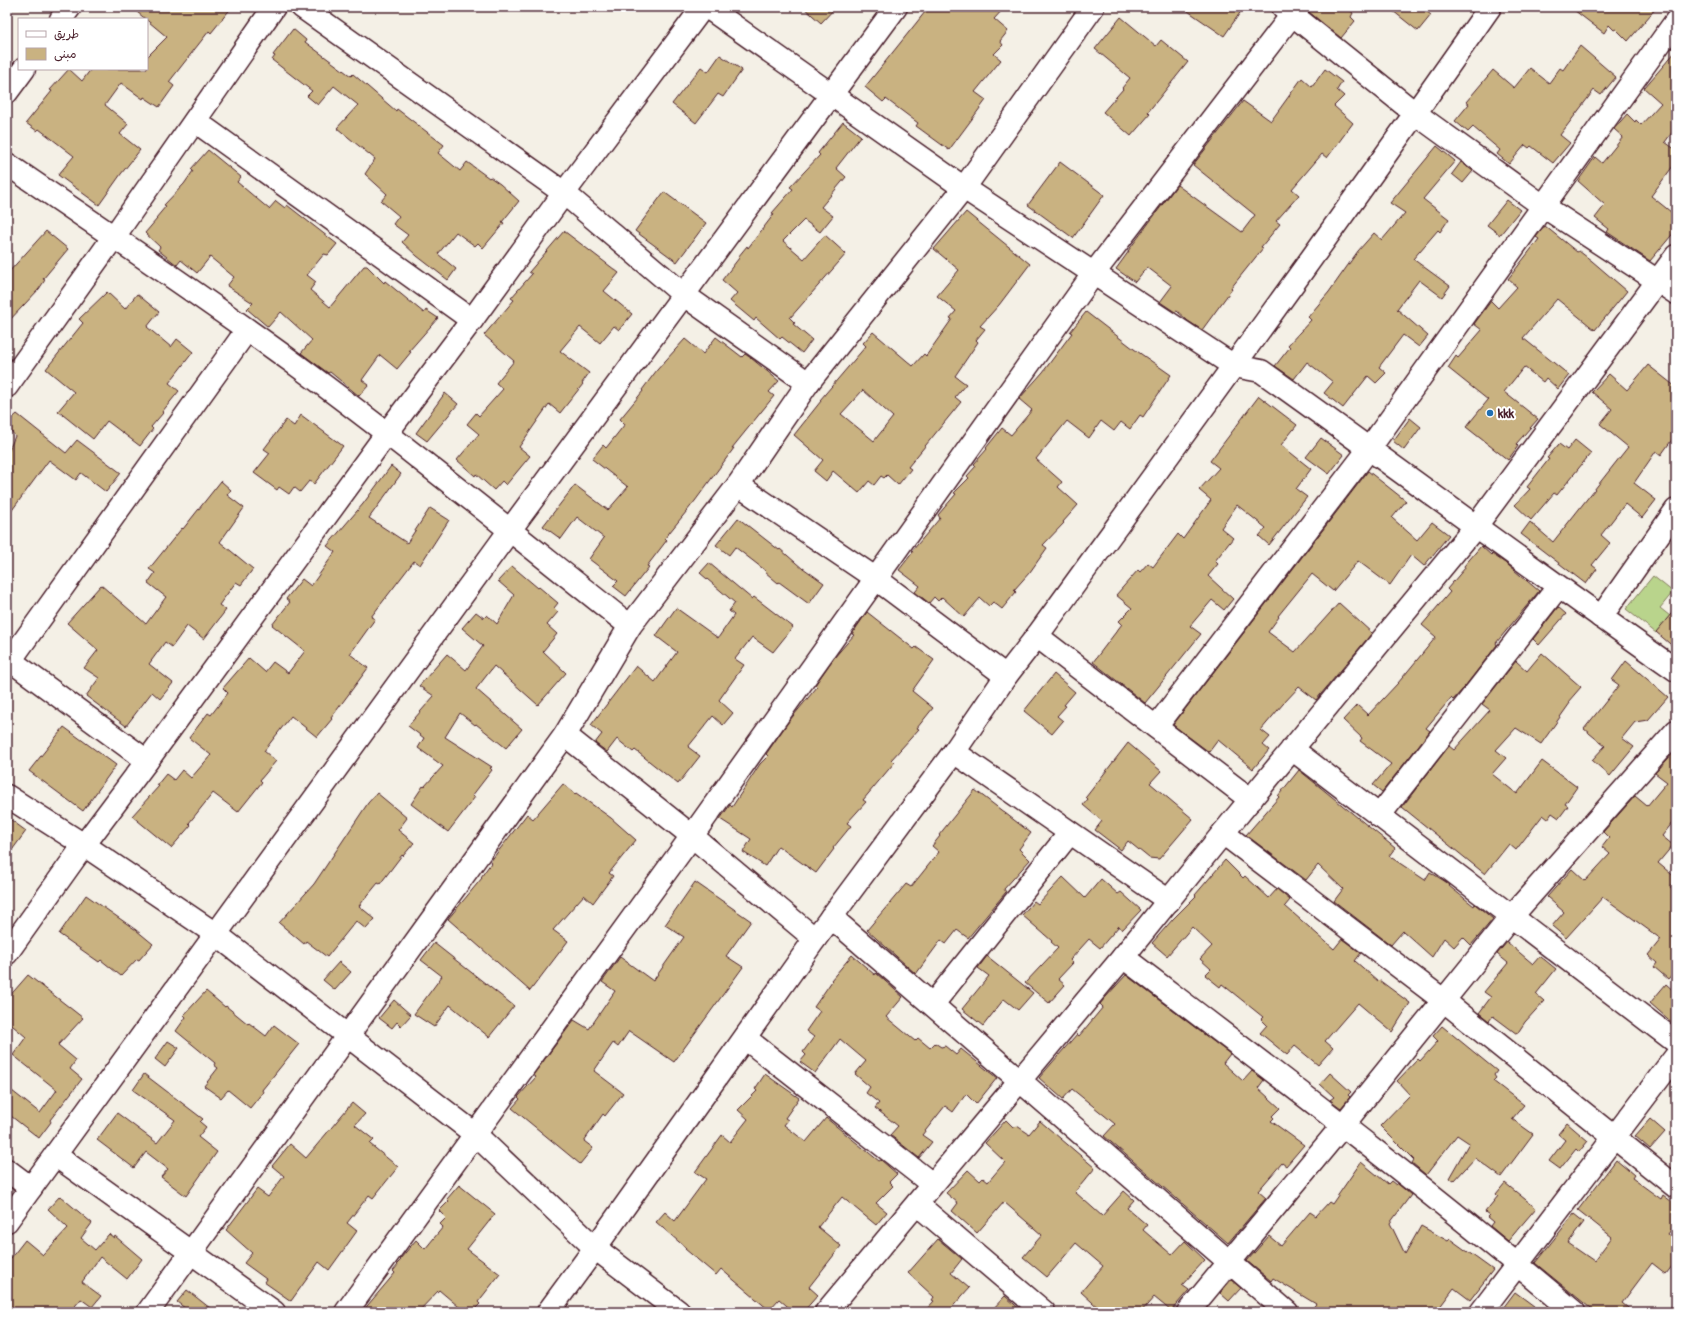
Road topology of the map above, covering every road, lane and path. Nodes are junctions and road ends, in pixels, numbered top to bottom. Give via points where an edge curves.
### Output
1 (70, 7) edge
2 (274, 7) edge
3 (302, 7) edge
4 (703, 7) edge
5 (707, 7) edge
6 (896, 7) edge
7 (1093, 7) edge
8 (1490, 7) edge
9 (1291, 9) edge
10 (63, 18) edge
11 (1676, 21) edge
12 (23, 70) edge
13 (7, 92) edge
14 (832, 95) junction
15 (1416, 114) junction
16 (195, 121) junction
17 (7, 164) edge
18 (964, 188) junction
19 (564, 192) junction
20 (1543, 206) junction
21 (113, 238) junction
22 (1676, 256) edge
23 (1094, 273) junction
24 (1657, 280) junction
25 (1676, 293) edge
26 (684, 295) junction
27 (472, 320) junction
28 (247, 330) junction
29 (1234, 366) junction
30 (808, 382) junction
31 (7, 386) edge
32 (387, 433) junction
33 (1369, 449) junction
34 (738, 485) junction
35 (1676, 510) edge
36 (1476, 526) junction
37 (510, 530) junction
38 (875, 578) junction
39 (1558, 587) junction
40 (1601, 617) junction
41 (630, 626) junction
42 (1037, 636) junction
43 (8, 661) edge
44 (1676, 670) edge
45 (1006, 676) junction
46 (1156, 727) junction
47 (1676, 731) edge
48 (565, 735) junction
49 (1292, 749) junction
50 (954, 752) junction
51 (147, 761) junction
52 (7, 796) edge
53 (1251, 800) junction
54 (1379, 816) junction
55 (1223, 833) junction
56 (1069, 834) junction
57 (692, 836) junction
58 (84, 845) junction
59 (1169, 902) junction
60 (832, 917) junction
61 (1511, 917) junction
62 (216, 935) junction
63 (815, 939) junction
64 (7, 953) edge
65 (1123, 957) junction
66 (1443, 1000) junction
67 (933, 1004) junction
68 (347, 1036) junction
69 (745, 1038) junction
70 (1676, 1042) edge
71 (1676, 1056) edge
72 (1020, 1079) junction
73 (1343, 1125) junction
74 (475, 1134) junction
75 (1614, 1139) junction
76 (55, 1155) junction
77 (7, 1170) edge
78 (932, 1184) junction
79 (1676, 1187) edge
80 (31, 1188) junction
81 (917, 1204) junction
82 (7, 1221) edge
83 (595, 1248) junction
84 (191, 1252) junction
85 (1229, 1262) junction
86 (1517, 1264) junction
87 (148, 1312) edge
88 (274, 1312) edge
89 (346, 1312) edge
90 (548, 1312) edge
91 (679, 1312) edge
92 (826, 1312) edge
93 (1044, 1312) edge
94 (1188, 1312) edge
95 (1287, 1312) edge
96 (1481, 1312) edge
97 (1574, 1312) edge

1 - 10 street
2 - 16 street
3 - 19 street
4 - 19 street
5 - 14 street
6 - 14 street
7 - 18 street
8 - 15 street
9 - 15 street
9 - 23 street
11 - 20 street
12 - 13 street
14 - 18 street
14 - 26 street
15 - 20 street
15 - 29 street
16 - 21 street
16 - 27 street
17 - 21 street
18 - 23 street
18 - 30 street
19 - 26 street
19 - 27 street
20 - 24 street
20 - 33 street
21 - 28 street
21 - 31 street
22 - 24 street
23 - 29 street
23 - 38 street
24 - 25 street
24 - 36 street
26 - 30 street
26 - 37 street
27 - 32 street
28 - 32 street
28 - 43 street
29 - 33 street via 1261,371
29 - 42 street
30 - 34 street
32 - 37 street
32 - 51 street
33 - 36 street
33 - 46 street
34 - 38 street
34 - 41 street
35 - 40 street
36 - 39 street
36 - 49 street
37 - 41 street
37 - 62 street
38 - 45 street
38 - 57 street
39 - 40 street
39 - 54 street
40 - 44 street
41 - 48 street
42 - 45 street
42 - 46 street
43 - 51 street
45 - 50 street
46 - 53 street
47 - 61 street
48 - 57 street
48 - 68 street
49 - 53 street
49 - 54 street
50 - 56 street
50 - 60 street
51 - 58 street
52 - 58 street
53 - 55 street
54 - 61 street
55 - 59 street
55 - 66 street
56 - 59 street
56 - 67 street
57 - 63 street
57 - 74 street
58 - 62 street
58 - 64 street
59 - 65 street
60 - 63 street
60 - 67 street
61 - 66 street
61 - 70 street
62 - 68 street
62 - 76 street
63 - 69 street
65 - 72 street
65 - 73 street
66 - 73 street
66 - 75 street
67 - 72 street
68 - 74 street
68 - 84 street
69 - 78 street
69 - 83 street
71 - 75 street
72 - 78 street
72 - 85 street
73 - 85 street
73 - 86 street
74 - 83 street
74 - 89 street
75 - 79 street
75 - 86 street
76 - 80 street
76 - 84 street
77 - 80 street
78 - 81 street
80 - 82 street
81 - 92 street
81 - 93 street
83 - 90 street
83 - 91 street
84 - 87 street
84 - 88 street
85 - 94 street
85 - 95 street
86 - 96 street
86 - 97 street

